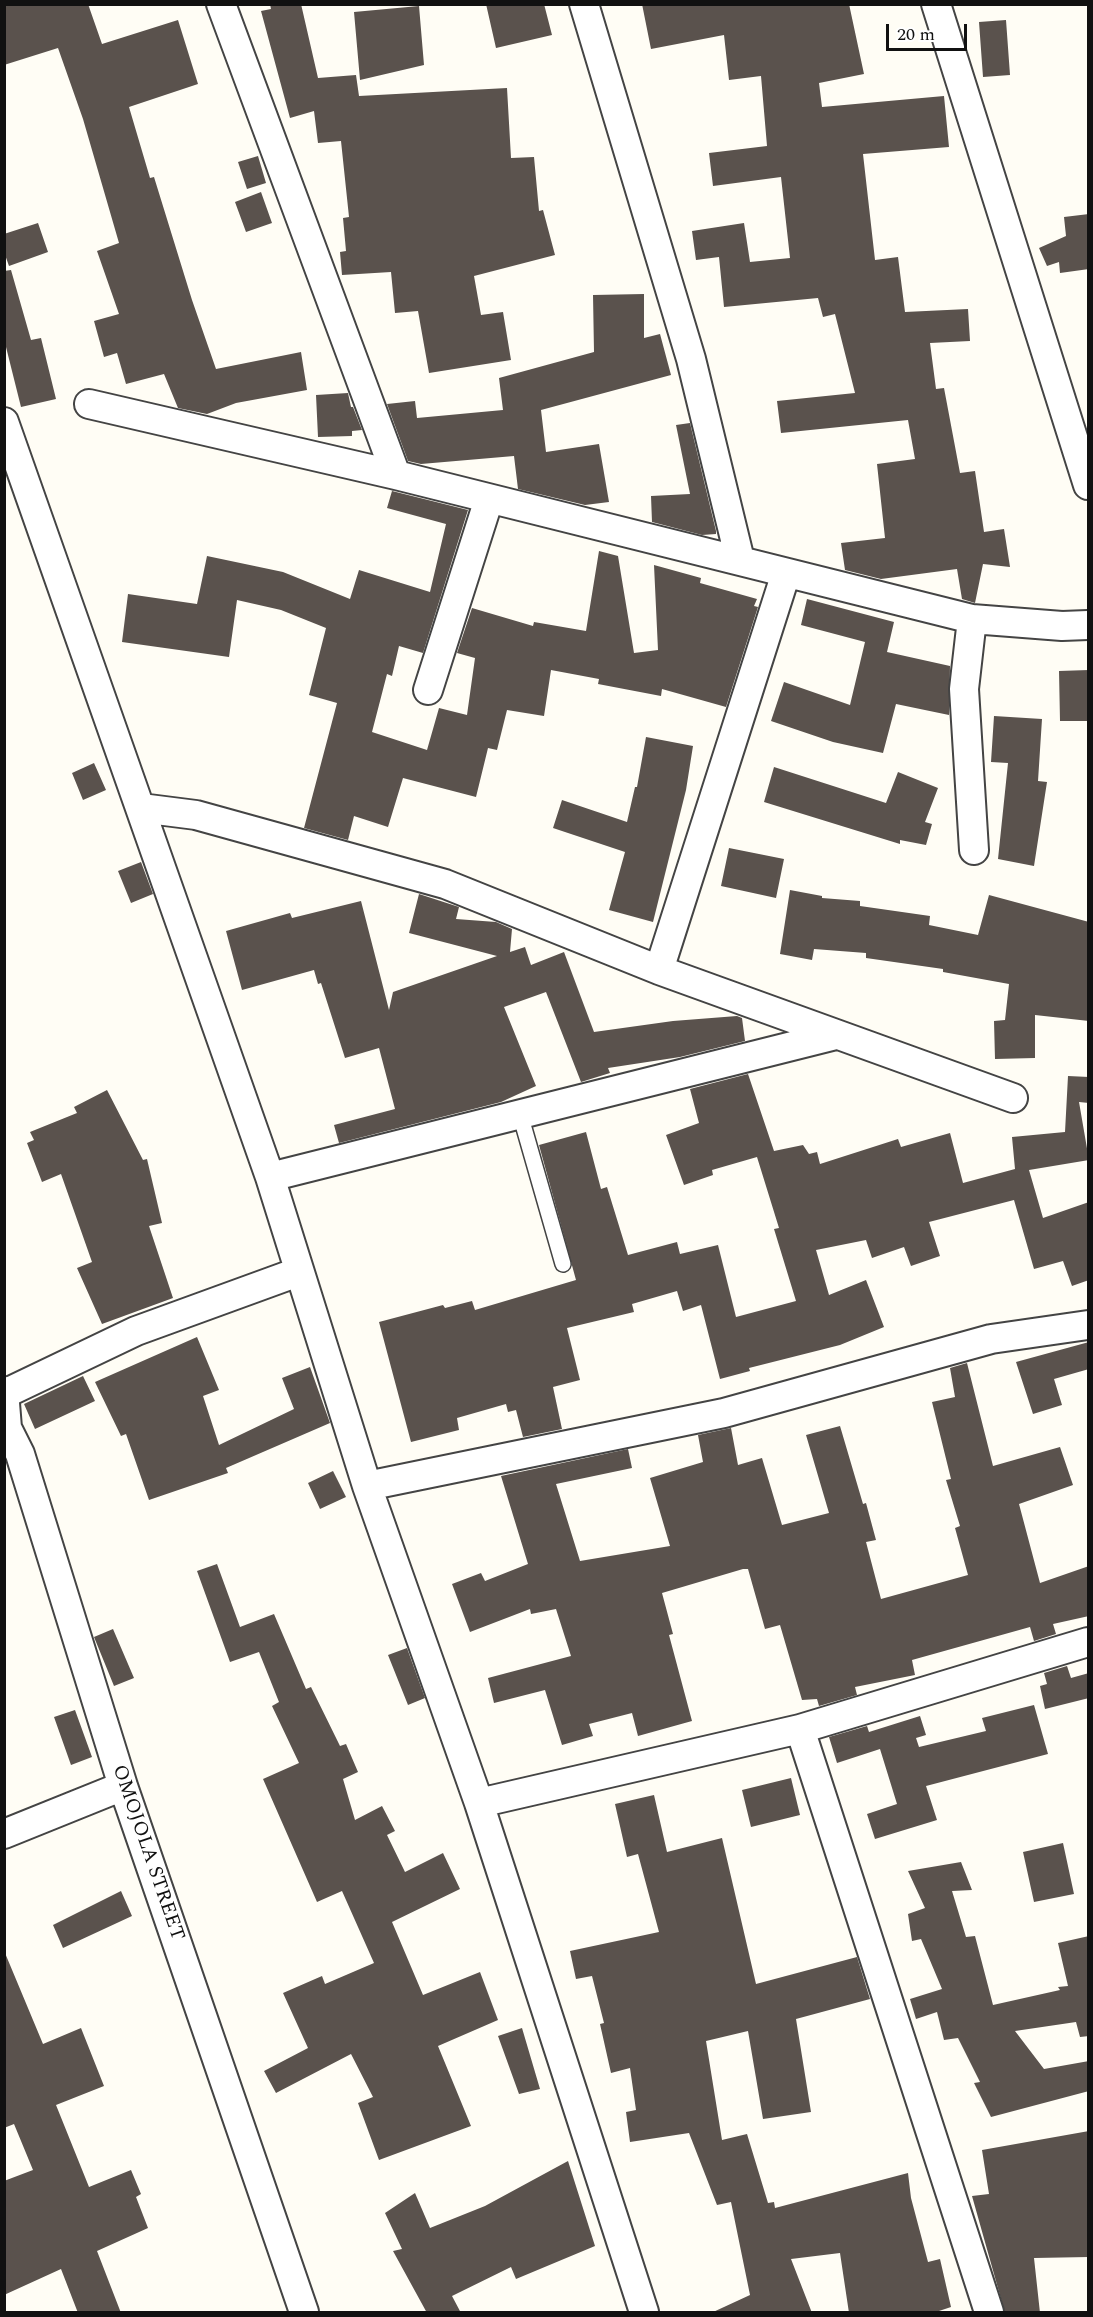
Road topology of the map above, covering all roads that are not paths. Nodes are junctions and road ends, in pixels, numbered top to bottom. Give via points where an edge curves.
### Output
1 (221, 4) edge
2 (584, 4) edge
3 (936, 4) edge
4 (89, 404) dead end
5 (4, 422) edge
6 (396, 475) junction
7 (1089, 485) edge
8 (489, 498) junction
9 (740, 560) junction
10 (786, 573) junction
11 (972, 619) junction
12 (1089, 625) edge
13 (428, 690) dead end
14 (141, 808) junction
15 (974, 850) dead end
16 (659, 970) junction
17 (836, 1035) junction
18 (1012, 1098) dead end
19 (520, 1114) junction
20 (270, 1177) junction
21 (563, 1264) dead end
22 (298, 1272) junction
23 (1089, 1325) edge
24 (5, 1393) edge
25 (367, 1486) junction
26 (1089, 1642) edge
27 (800, 1729) junction
28 (123, 1786) junction
29 (479, 1803) junction
30 (4, 1834) edge
31 (304, 2313) edge
32 (644, 2313) edge
33 (989, 2313) edge

1 - 6 street
2 - 9 street via 691,359
3 - 7 street
4 - 6 street
5 - 14 street
6 - 8 street
8 - 9 street
8 - 13 street
9 - 10 street
10 - 11 street
10 - 16 street
11 - 12 street
11 - 15 street via 964,689
14 - 16 street via 207,818 445,884
14 - 20 street
16 - 17 street
17 - 18 street
17 - 19 street
19 - 20 street
19 - 21 lane
20 - 22 street
22 - 24 street via 136,1331
22 - 25 street
23 - 25 street via 991,1339 724,1413
24 - 28 street, OMOJOLA STREET via 7,1428 20,1454
25 - 29 street
26 - 27 street
27 - 29 street
27 - 33 street
28 - 30 street
28 - 31 street, OMOJOLA STREET
29 - 32 street

